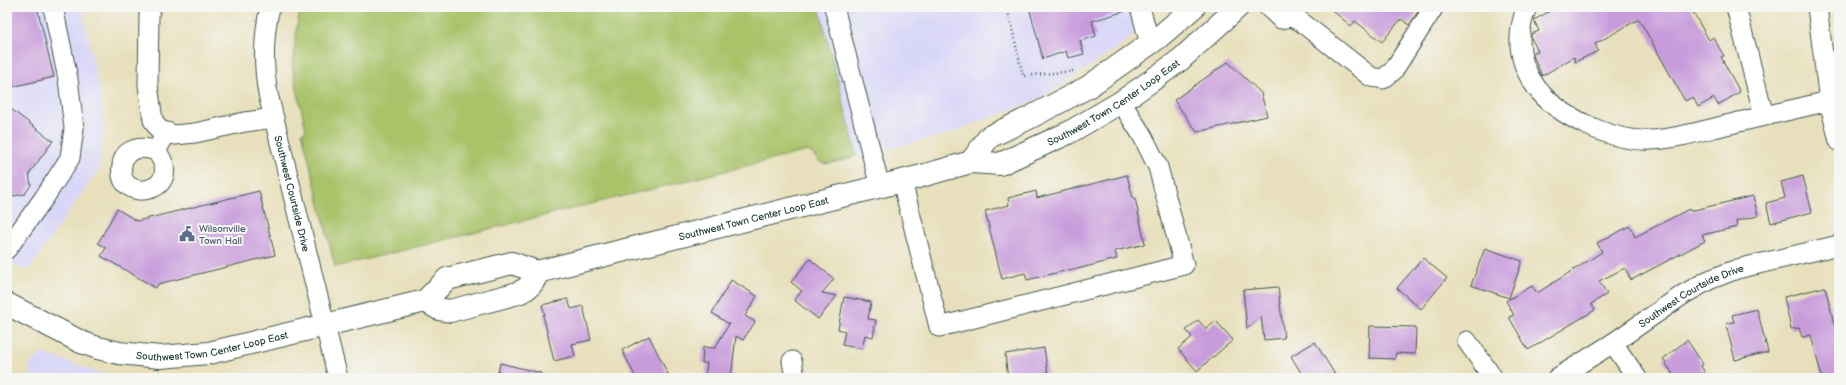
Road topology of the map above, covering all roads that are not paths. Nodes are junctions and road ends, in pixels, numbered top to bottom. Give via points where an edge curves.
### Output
1 (53, 7) edge
2 (151, 7) edge
3 (270, 7) edge
4 (1140, 7) edge
5 (1194, 7) edge
6 (1238, 7) edge
7 (1268, 7) edge
8 (1434, 7) edge
9 (1527, 7) edge
10 (1736, 7) edge
11 (1817, 7) edge
12 (835, 8) edge
13 (1150, 44) junction
14 (1121, 102) junction
15 (1834, 102) edge
16 (1764, 116) junction
17 (274, 118) junction
18 (167, 132) junction
19 (1839, 140) edge
20 (156, 151) dead end
21 (971, 162) junction
22 (902, 181) junction
23 (880, 187) junction
24 (13, 229) edge
25 (1839, 245) edge
26 (7, 249) edge
27 (537, 272) junction
28 (425, 301) junction
29 (7, 304) edge
30 (325, 326) junction
31 (1467, 341) dead end
32 (1613, 342) junction
33 (338, 378) edge
34 (1493, 378) edge
35 (1557, 378) edge
36 (1637, 378) edge

1 - 24 street via 68,79 74,128 70,158
2 - 18 street via 149,92 153,120 159,130
3 - 17 street, Southwest Courtside Drive via 265,30 264,56 265,75
4 - 13 street
5 - 13 main road
6 - 14 main road, Southwest Town Center Loop East via 1180,60
7 - 8 street via 1281,19 1291,17 1300,20 1371,77 1383,79 1393,71
9 - 16 street via 1519,32 1521,58 1526,73 1554,107 1574,118 1634,140 1651,140 1676,137
10 - 16 street
11 - 15 street
12 - 23 street
13 - 21 main road via 1088,86 989,137
14 - 21 main road, Southwest Town Center Loop East via 1068,133 1000,164
14 - 22 street via 1158,167 1184,266 939,327
15 - 16 street
15 - 19 street
17 - 18 street via 195,133 175,135
17 - 30 street, Southwest Courtside Drive
18 - 20 street
21 - 22 main road, Southwest Town Center Loop East
22 - 23 main road, Southwest Town Center Loop East
23 - 27 main road, Southwest Town Center Loop East
24 - 26 street
25 - 32 street, Southwest Courtside Drive via 1737,269 1709,280
27 - 28 main road, Southwest Town Center Loop East via 512,263 454,278 447,280
27 - 28 main road via 533,283 525,290 450,311 439,309
28 - 30 main road, Southwest Town Center Loop East
29 - 30 main road, Southwest Town Center Loop East via 86,344 119,354 144,356 178,357 209,353
30 - 33 street, Southwest Courtside Drive
31 - 34 street
32 - 35 street, Southwest Courtside Drive
32 - 36 street

